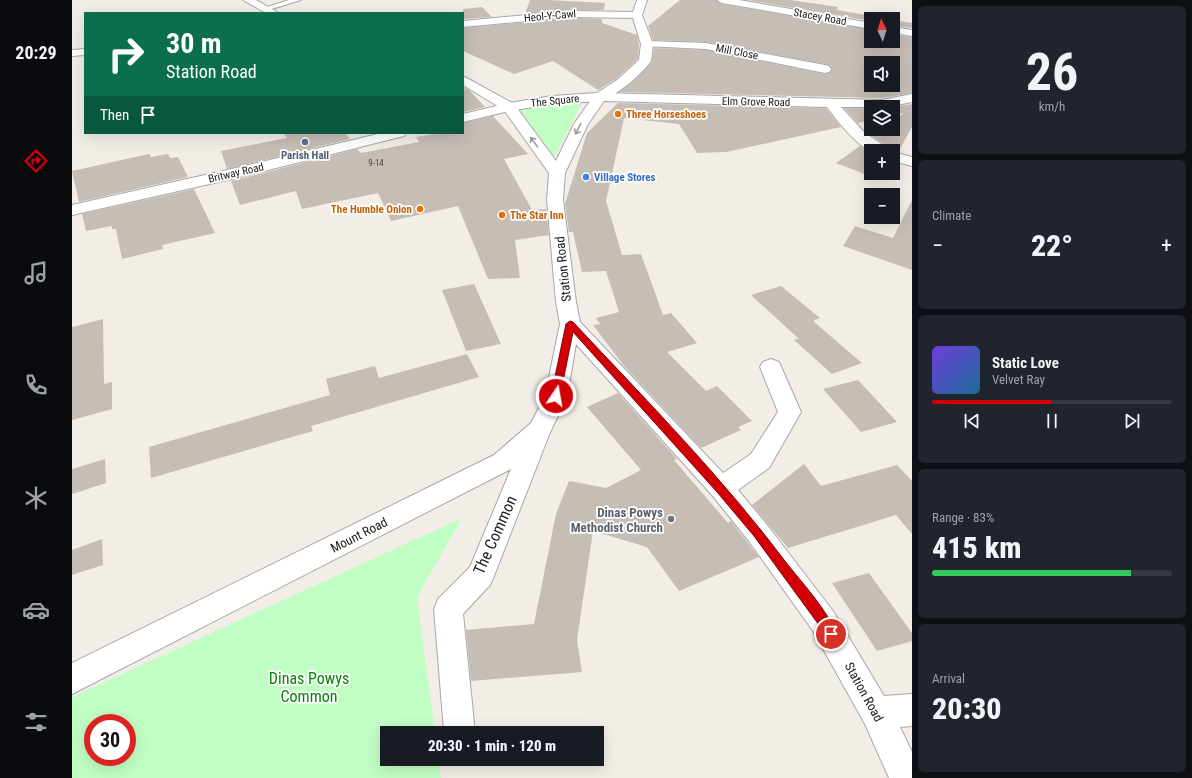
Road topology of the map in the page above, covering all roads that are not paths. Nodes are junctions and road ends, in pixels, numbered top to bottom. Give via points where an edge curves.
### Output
1 (248, 0) edge
2 (298, 0) edge
3 (642, 0) edge
4 (722, 0) edge
5 (746, 2) edge
6 (270, 11) edge
7 (637, 15) junction
8 (464, 24) edge
9 (864, 25) edge
10 (900, 31) edge
11 (912, 33) edge
12 (647, 44) junction
13 (84, 52) edge
14 (72, 53) edge
15 (825, 69) dead end
16 (464, 81) edge
17 (600, 97) junction
18 (912, 98) edge
19 (831, 103) junction
20 (509, 107) junction
21 (464, 118) edge
22 (395, 134) edge
23 (868, 144) edge
24 (900, 158) edge
25 (912, 162) edge
26 (557, 174) junction
27 (72, 210) edge
28 (570, 324) junction
29 (771, 367) dead end
30 (540, 429) junction
31 (721, 488) junction
32 (72, 679) edge
33 (912, 710) edge
34 (876, 712) junction
35 (460, 726) edge
36 (907, 778) edge

1 - 6 street
2 - 6 lane
3 - 7 street
4 - 5 street, Stacey Road
5 - 9 street, Stacey Road
7 - 8 street, Heol-Y-Cawl via 570,14
7 - 12 street
10 - 11 street
12 - 15 street, Mill Close via 706,46
12 - 17 street via 645,61 622,83
13 - 14 street
16 - 20 street
17 - 19 street, Elm Grove Road
17 - 20 street, The Square via 552,100
17 -> 26 street, Station Road via 581,124
18 - 19 street, Elm Grove Road via 882,104
19 - 23 street via 852,130
20 - 21 street
26 -> 20 street
22 - 27 street, Britway Road
24 - 25 street
26 - 28 street, Station Road via 555,200
28 - 30 street, Mount Road via 556,396
28 - 31 street, Station Road
29 - 31 street via 790,412 760,461
30 - 32 street, Mount Road via 503,462
30 - 35 street, The Common via 480,576 448,609
31 - 34 street, Station Road via 823,621
33 - 34 street
34 - 36 street, Station Road

